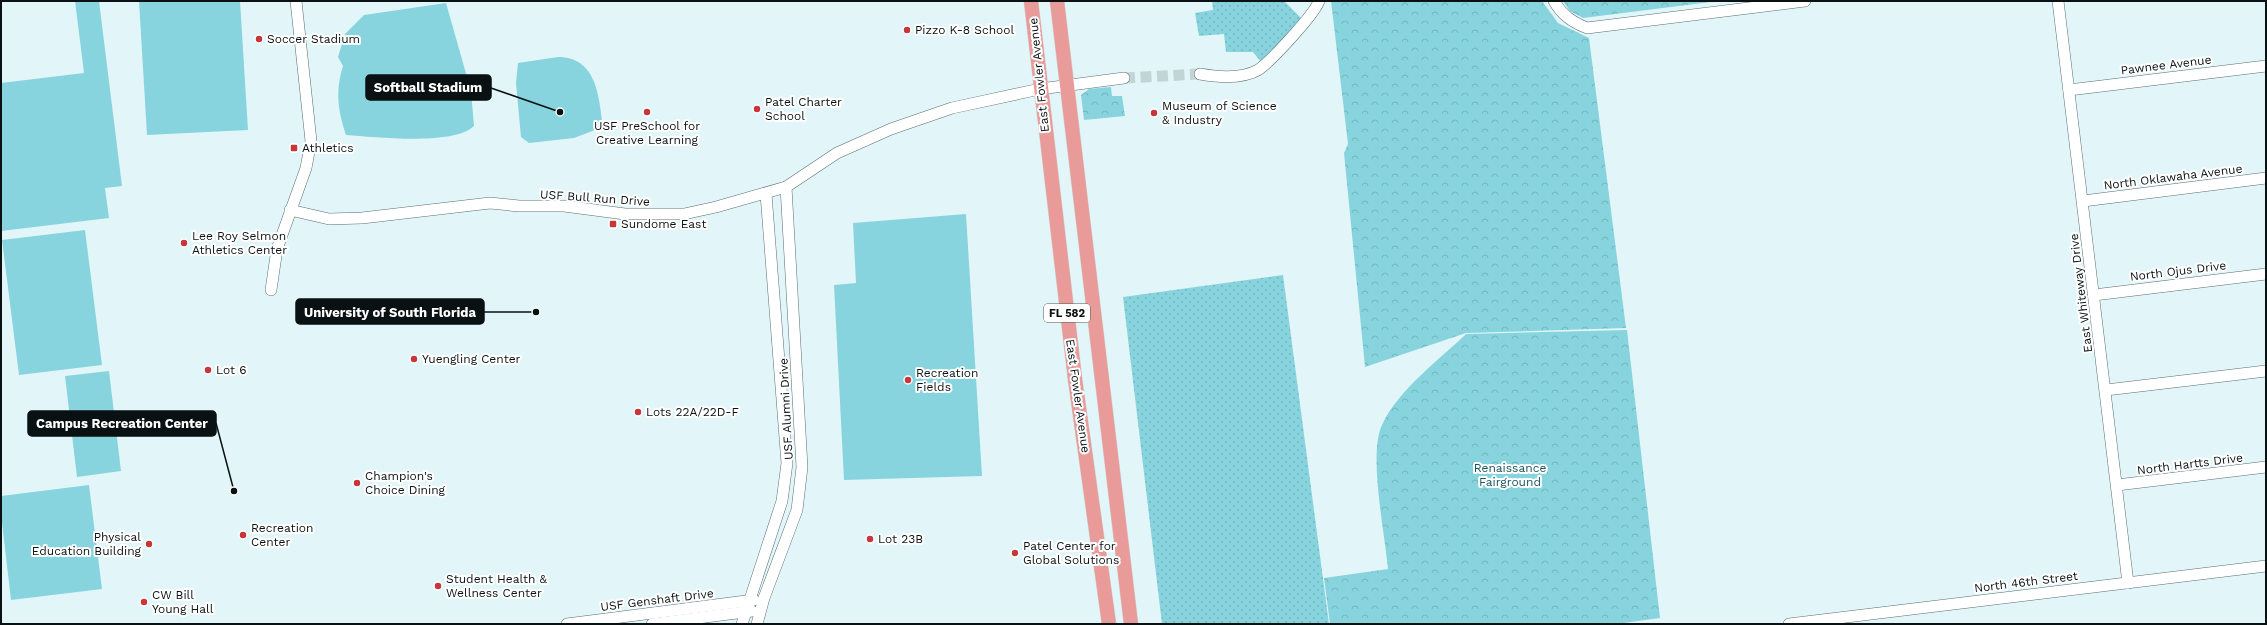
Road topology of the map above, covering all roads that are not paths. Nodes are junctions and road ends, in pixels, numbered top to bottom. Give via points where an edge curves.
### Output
1 (296, 1) edge
2 (1030, 1) edge
3 (1056, 1) edge
4 (1319, 1) edge
5 (1554, 1) edge
6 (1805, 1) edge
7 (2058, 1) edge
8 (2266, 66) edge
9 (1200, 74) tunnel mouth
10 (1124, 78) tunnel mouth
11 (1067, 86) junction
12 (1040, 89) junction
13 (2069, 90) junction
14 (2266, 178) edge
15 (786, 187) junction
16 (766, 194) junction
17 (2083, 201) junction
18 (290, 210) junction
19 (2266, 274) edge
20 (271, 290) dead end
21 (2094, 295) junction
22 (2266, 370) edge
23 (2106, 390) junction
24 (2266, 467) edge
25 (2117, 485) junction
26 (2266, 566) edge
27 (2128, 583) junction
28 (1106, 592) junction
29 (764, 598) junction
30 (747, 606) junction
31 (761, 609) junction
32 (568, 624) edge
33 (652, 624) edge
34 (742, 624) edge
35 (757, 624) edge
36 (1109, 624) edge
37 (1115, 624) edge
38 (1131, 624) edge
39 (1789, 624) edge

1 - 18 street via 311,141 306,168
2 - 12 main road, East Fowler Avenue / FL 582
3 - 11 main road, East Fowler Avenue / FL 582
4 - 9 street via 1308,20 1258,70 1218,77
5 - 6 street via 1559,10 1572,22 1587,28
7 - 13 street, East Whiteway Drive
8 - 13 street, Pawnee Avenue
10 - 11 street, USF Bull Run Drive
11 - 12 street, USF Bull Run Drive
11 - 38 main road, East Fowler Avenue / FL 582
12 - 15 street, USF Bull Run Drive via 952,108 891,129 838,153
12 - 28 main road, East Fowler Avenue / FL 582 via 1075,379
13 - 17 street, East Whiteway Drive
14 - 17 street, North Oklawaha Avenue
15 - 16 street, USF Bull Run Drive
15 - 29 street, USF Alumni Drive via 802,467 797,510
16 - 18 street, USF Bull Run Drive via 703,210 647,215 564,206 490,203 362,218 330,219
16 - 30 street, USF Alumni Drive via 787,463 782,501
17 - 21 street, East Whiteway Drive
18 - 20 street via 277,249
19 - 21 street, North Ojus Drive
21 - 23 street, East Whiteway Drive
22 - 23 street
23 - 25 street, East Whiteway Drive
24 - 25 street, North Hartts Drive
25 - 27 street, East Whiteway Drive
26 - 27 street, North 46th Street
27 - 39 street, North 46th Street
28 - 36 main road, East Fowler Avenue / FL 582
28 - 37 main road
29 - 30 street
29 - 31 street, USF Alumni Drive
30 - 31 street, USF Genshaft Drive
30 - 32 street, USF Genshaft Drive
30 - 33 street, USF Genshaft Drive
30 - 34 street, USF Alumni Drive
31 - 35 street, USF Alumni Drive

